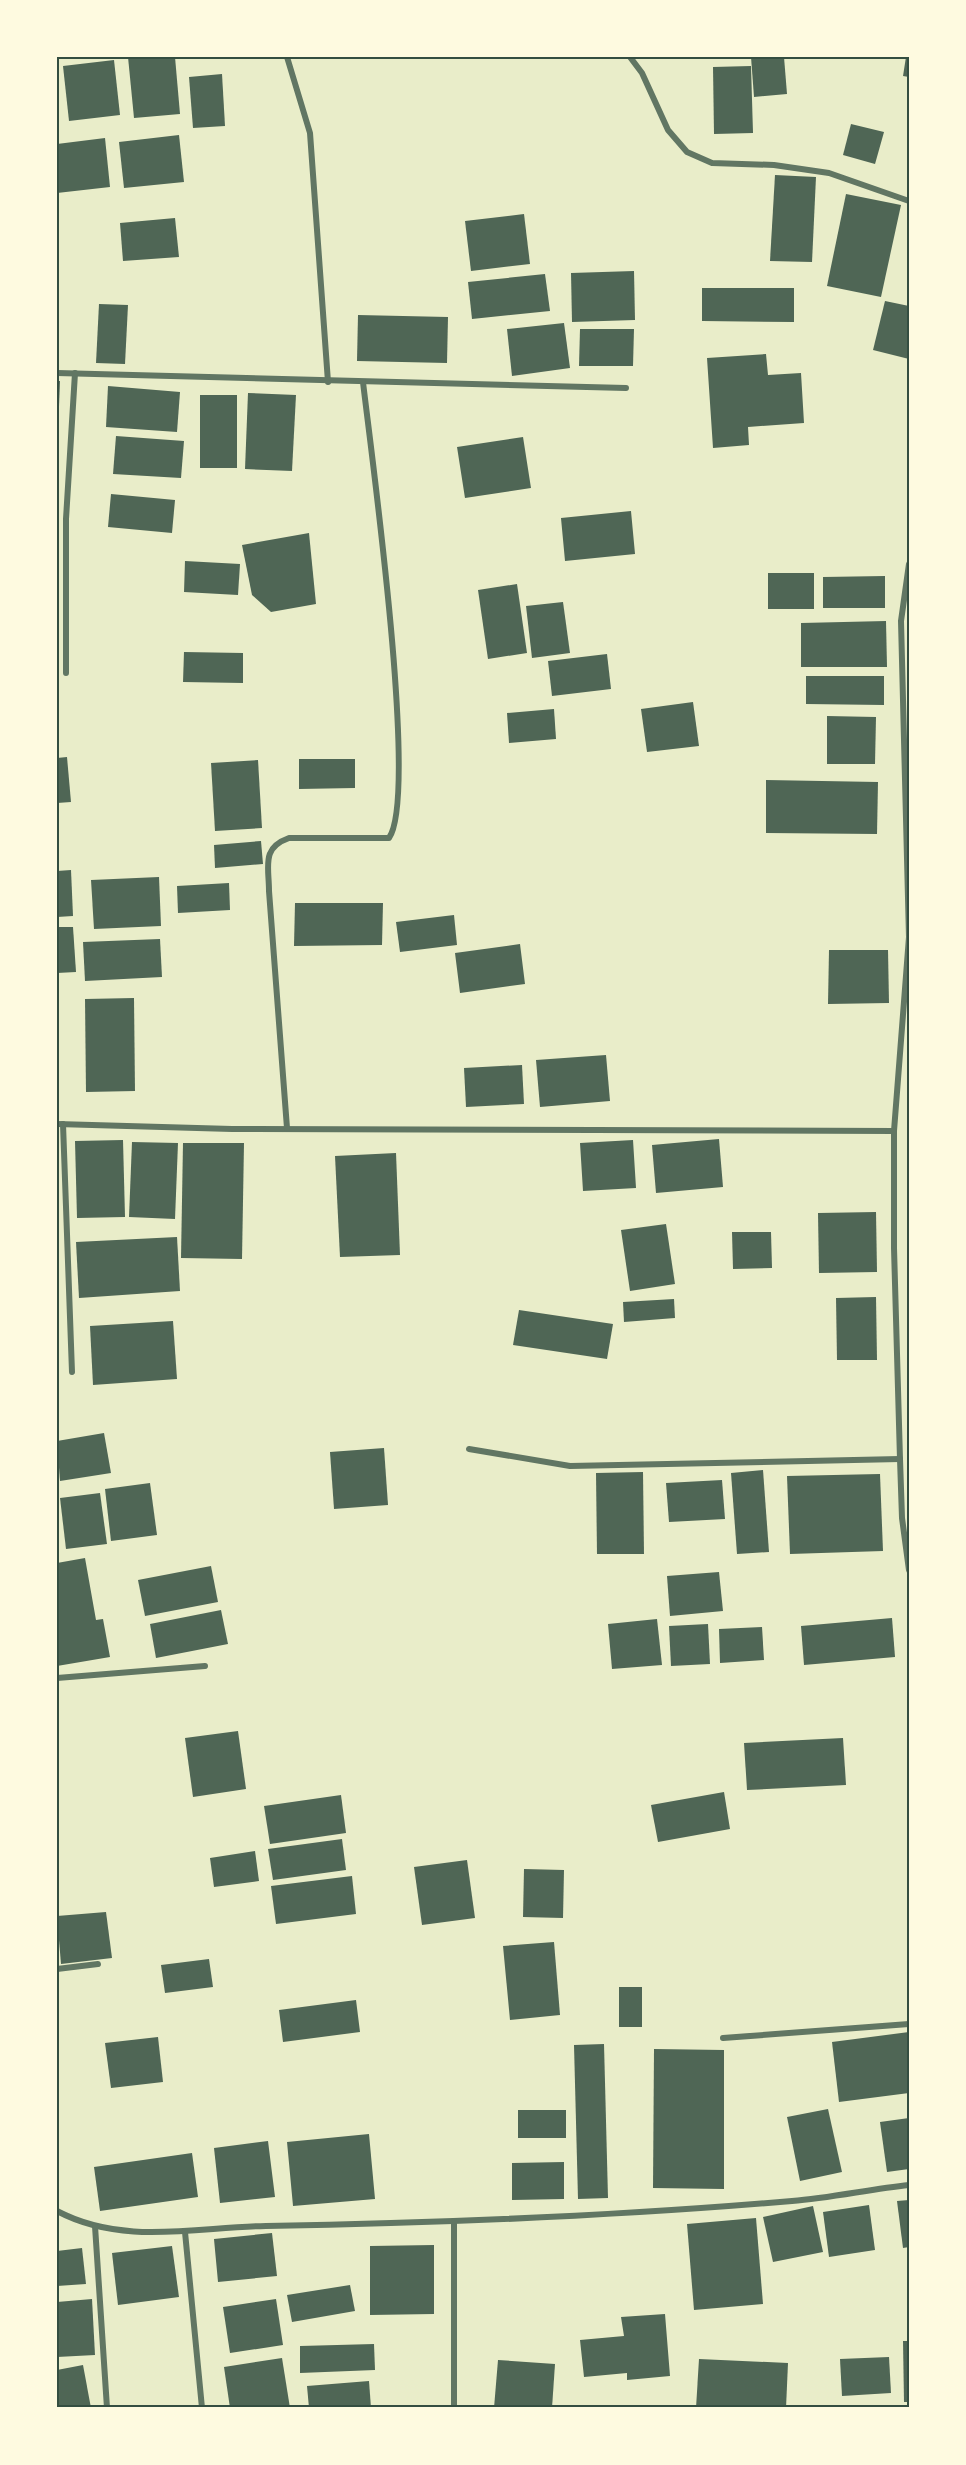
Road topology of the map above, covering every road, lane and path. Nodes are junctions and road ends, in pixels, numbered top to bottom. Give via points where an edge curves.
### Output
1 (287, 57) edge
2 (630, 57) edge
3 (909, 201) edge
4 (57, 373) edge
5 (75, 373) junction
6 (328, 382) junction
7 (363, 382) junction
8 (626, 388) dead end
9 (909, 564) edge
10 (66, 673) dead end
11 (907, 789) edge
12 (60, 1124) edge
13 (287, 1128) junction
14 (894, 1131) junction
15 (72, 1372) dead end
16 (469, 1449) dead end
17 (900, 1459) junction
18 (905, 1518) edge
19 (909, 1570) edge
20 (205, 1666) dead end
21 (57, 1678) edge
22 (98, 1964) dead end
23 (57, 1969) edge
24 (909, 2024) edge
25 (723, 2038) dead end
26 (909, 2185) edge
27 (57, 2211) edge
28 (454, 2221) junction
29 (95, 2226) junction
30 (185, 2232) junction
31 (107, 2408) edge
32 (202, 2408) edge
33 (454, 2408) edge

1 - 6 street via 310,133
2 - 3 street via 642,73 668,130 687,152 712,163 774,165 829,173
4 - 5 street
5 - 6 street
5 - 10 street via 66,519
6 - 7 street
7 - 8 street
7 - 13 street via 381,529 399,745 394,832 389,838 289,838 275,843 269,852
9 - 11 street via 902,621
11 - 14 street via 909,937
12 - 13 street
12 - 15 street
13 - 14 street
14 - 17 street
16 - 17 street via 570,1467
17 - 18 street
18 - 19 street
20 - 21 street
22 - 23 street
24 - 25 street
26 - 28 street via 795,2201
27 - 29 street
28 - 30 street via 246,2226
28 - 33 street
29 - 30 street via 134,2232
29 - 31 street
30 - 32 street

